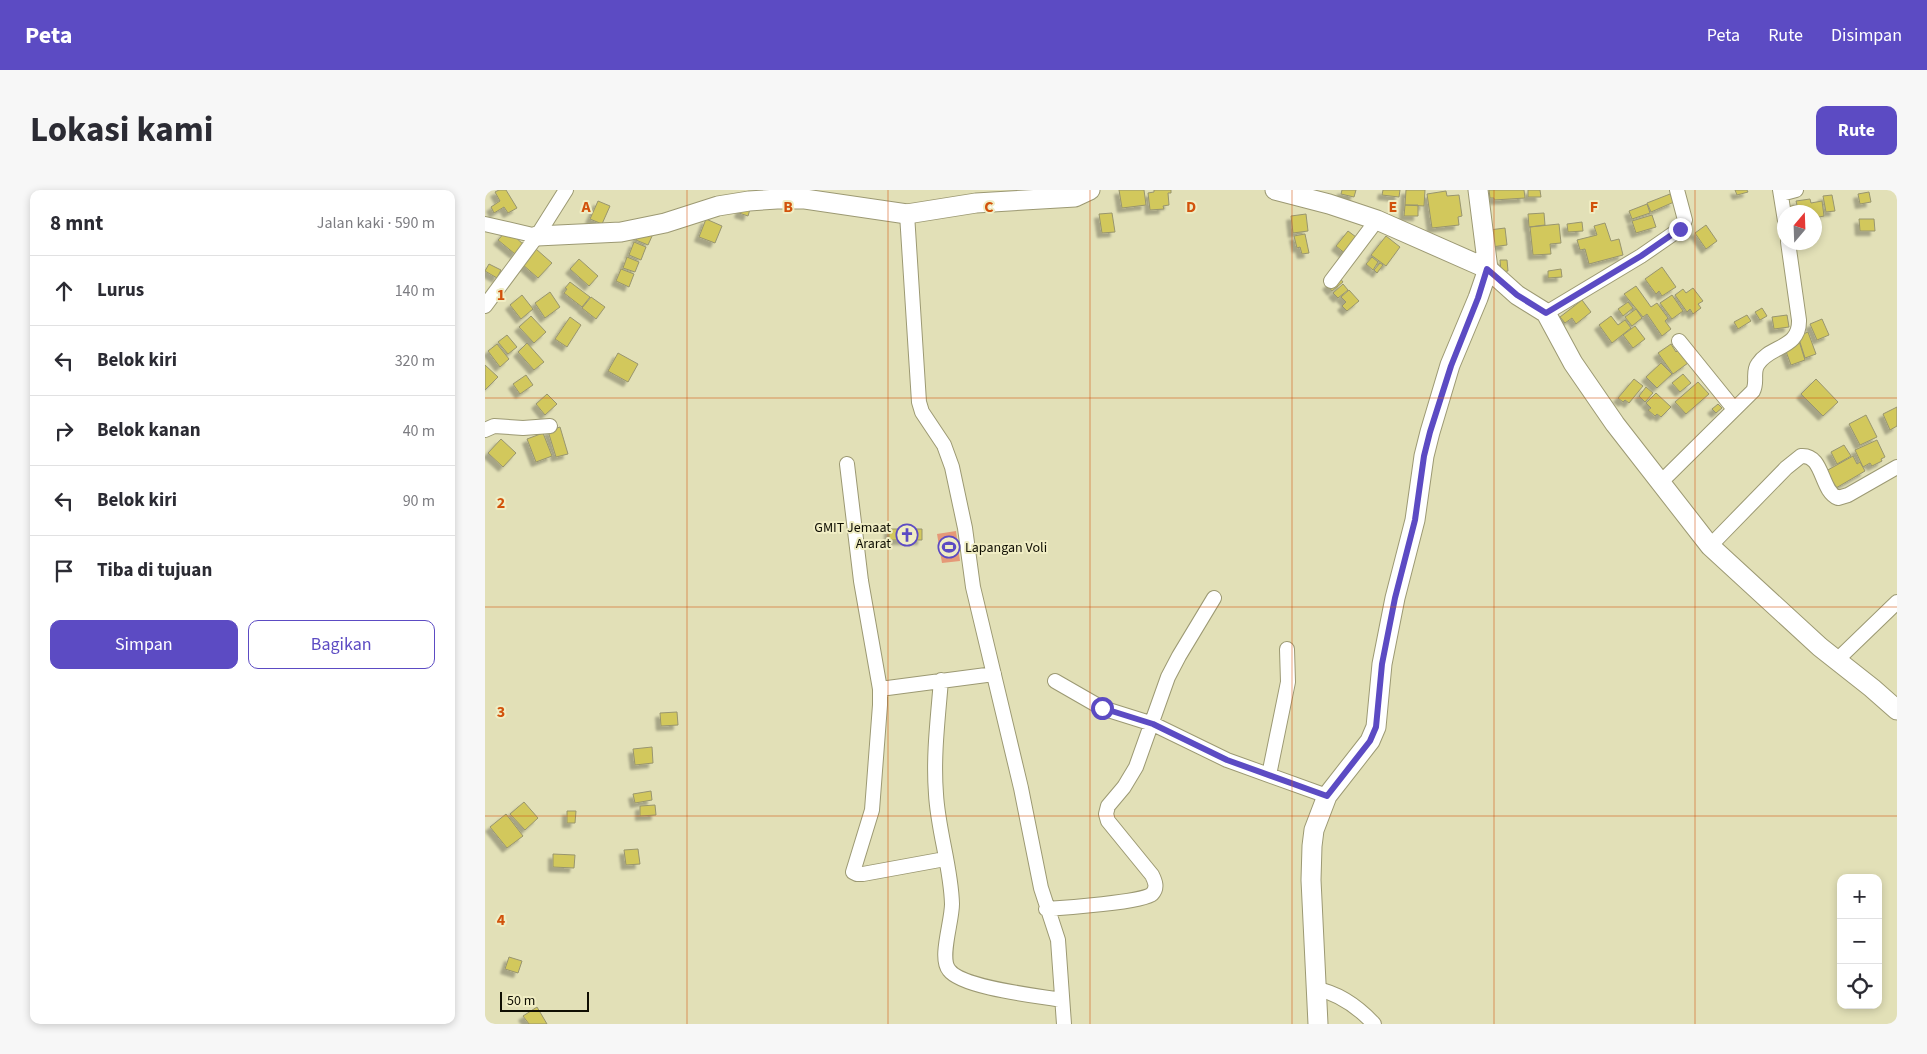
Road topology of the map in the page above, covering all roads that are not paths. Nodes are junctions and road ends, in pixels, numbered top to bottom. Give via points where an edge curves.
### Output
1 (566, 190) edge
2 (1089, 190) edge
3 (1275, 190) edge
4 (1478, 190) edge
5 (1677, 190) edge
6 (1796, 190) edge
7 (1780, 192) edge
8 (1782, 205) edge
9 (907, 214) junction
10 (1377, 220) junction
11 (485, 224) edge
12 (537, 236) junction
13 (1789, 250) edge
14 (1487, 269) junction
15 (1331, 281) dead end
16 (485, 306) edge
17 (1546, 313) junction
18 (1679, 341) dead end
19 (1734, 408) junction
20 (550, 426) dead end
21 (485, 430) edge
22 (847, 464) dead end
23 (1897, 467) edge
24 (1661, 482) junction
25 (1710, 546) junction
26 (1214, 598) dead end
27 (1897, 602) edge
28 (1287, 649) dead end
29 (1837, 660) junction
30 (994, 674) junction
31 (941, 680) junction
32 (1055, 681) dead end
33 (880, 689) junction
34 (1897, 710) edge
35 (1153, 724) junction
36 (1269, 775) junction
37 (1327, 796) junction
38 (945, 859) junction
39 (1047, 910) junction
40 (1316, 989) junction
41 (1062, 1000) junction
42 (1064, 1024) edge
43 (1317, 1024) edge
44 (1374, 1024) edge

1 - 12 street
2 - 9 street via 1075,197 976,203
3 - 10 street
4 - 14 street
5 - 17 street via 1685,220 1680,229
6 - 7 street
7 - 8 street
9 - 12 street via 777,198 719,206 665,223 621,232
9 - 30 street via 919,402 944,445 952,467 973,587
10 - 14 street
10 - 15 street
11 - 12 street
12 - 16 street
13 - 19 street via 1799,328 1797,334 1759,362 1754,388
14 - 17 street via 1517,295
14 - 37 street via 1428,440 1415,520 1382,664 1376,727 1370,741
17 - 24 street via 1573,363
18 - 19 street
19 - 24 street
20 - 21 street via 494,426
22 - 33 street via 861,581
23 - 25 street via 1848,496 1838,498 1831,494 1815,461 1801,456
24 - 25 street
25 - 29 street
26 - 35 street via 1179,656
27 - 29 street
28 - 36 street via 1287,689
29 - 34 street
30 - 31 street
30 - 39 street
31 - 33 street
31 - 38 street via 935,780
32 - 35 street via 1102,708
33 - 38 street via 872,810 853,872 863,874
35 - 36 street via 1227,760
35 - 39 street via 1136,767 1108,806 1106,814 1108,821 1152,875 1154,891 1150,896 1120,902
36 - 37 street
37 - 40 street via 1314,830 1312,846
38 - 41 street via 952,901 944,957 948,970 975,983 1009,992
39 - 41 street via 1058,940
40 - 43 street
40 - 44 street via 1340,996
41 - 42 street

